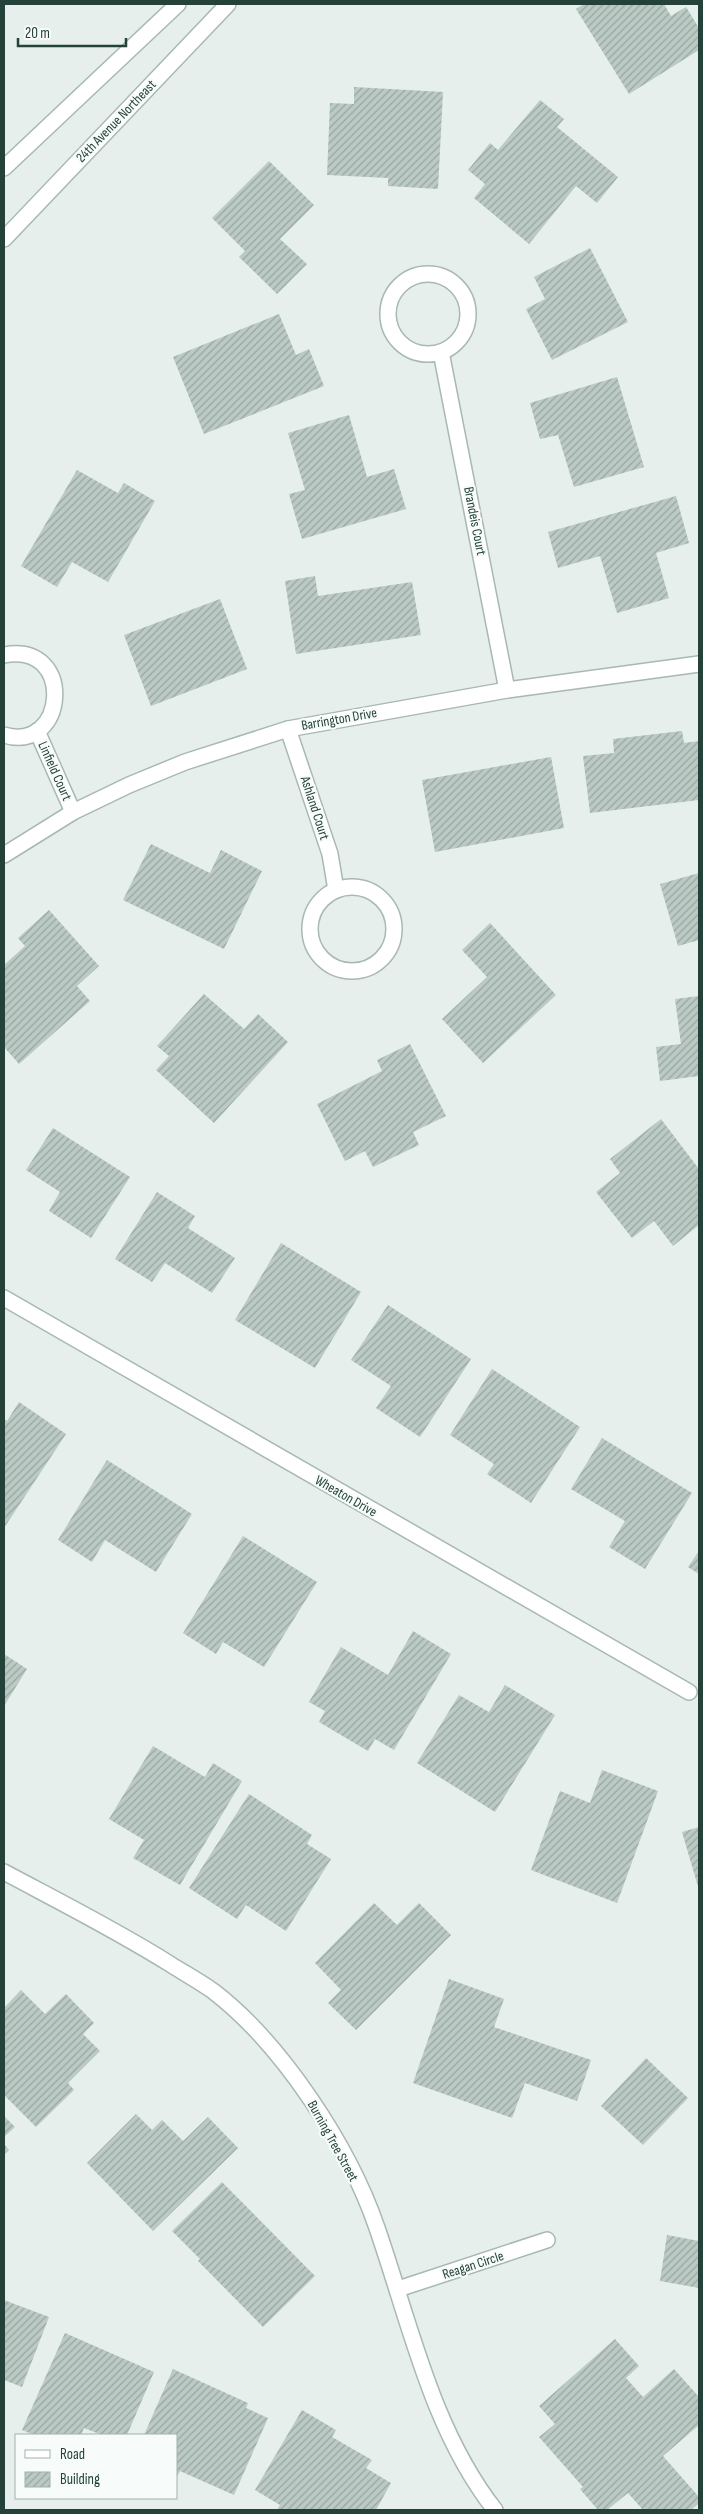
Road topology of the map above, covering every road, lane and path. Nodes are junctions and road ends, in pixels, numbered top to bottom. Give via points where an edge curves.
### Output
1 (178, 4) edge
2 (228, 4) edge
3 (4, 168) edge
4 (4, 239) edge
5 (441, 352) junction
6 (4, 655) edge
7 (699, 664) edge
8 (507, 690) junction
9 (288, 729) junction
10 (37, 731) junction
11 (4, 735) edge
12 (72, 812) junction
13 (4, 854) edge
14 (336, 890) junction
15 (4, 1298) edge
16 (690, 1692) dead end
17 (4, 1872) edge
18 (547, 2240) dead end
19 (398, 2289) junction
20 (496, 2510) edge

1 - 3 street
2 - 4 street, 24th Avenue Northeast
5 - 5 street via 460,340 468,323 468,304 461,290 449,279 438,274 422,274 398,288 390,302 388,317 392,331 410,350 425,354
5 - 8 street, Brandeis Court
6 - 10 street, Linfield Court via 30,656 48,670 55,684 56,698 50,718
7 - 8 street, Barrington Drive
8 - 9 street, Barrington Drive
9 - 12 street, Barrington Drive via 185,762
9 - 14 street, Ashland Court via 330,854
10 - 11 street, Linfield Court via 25,736
10 - 12 street, Linfield Court
12 - 13 street, Barrington Drive
14 - 14 street via 320,900 310,919 310,937 319,956 335,968 350,972 374,966 386,955 393,939 393,921 388,907 369,890 359,887
15 - 16 street, Wheaton Drive
17 - 19 street, Burning Tree Street via 135,1942 212,1991 266,2041 329,2128 376,2225
18 - 19 street, Reagan Circle
19 - 20 street, Burning Tree Street via 462,2461

